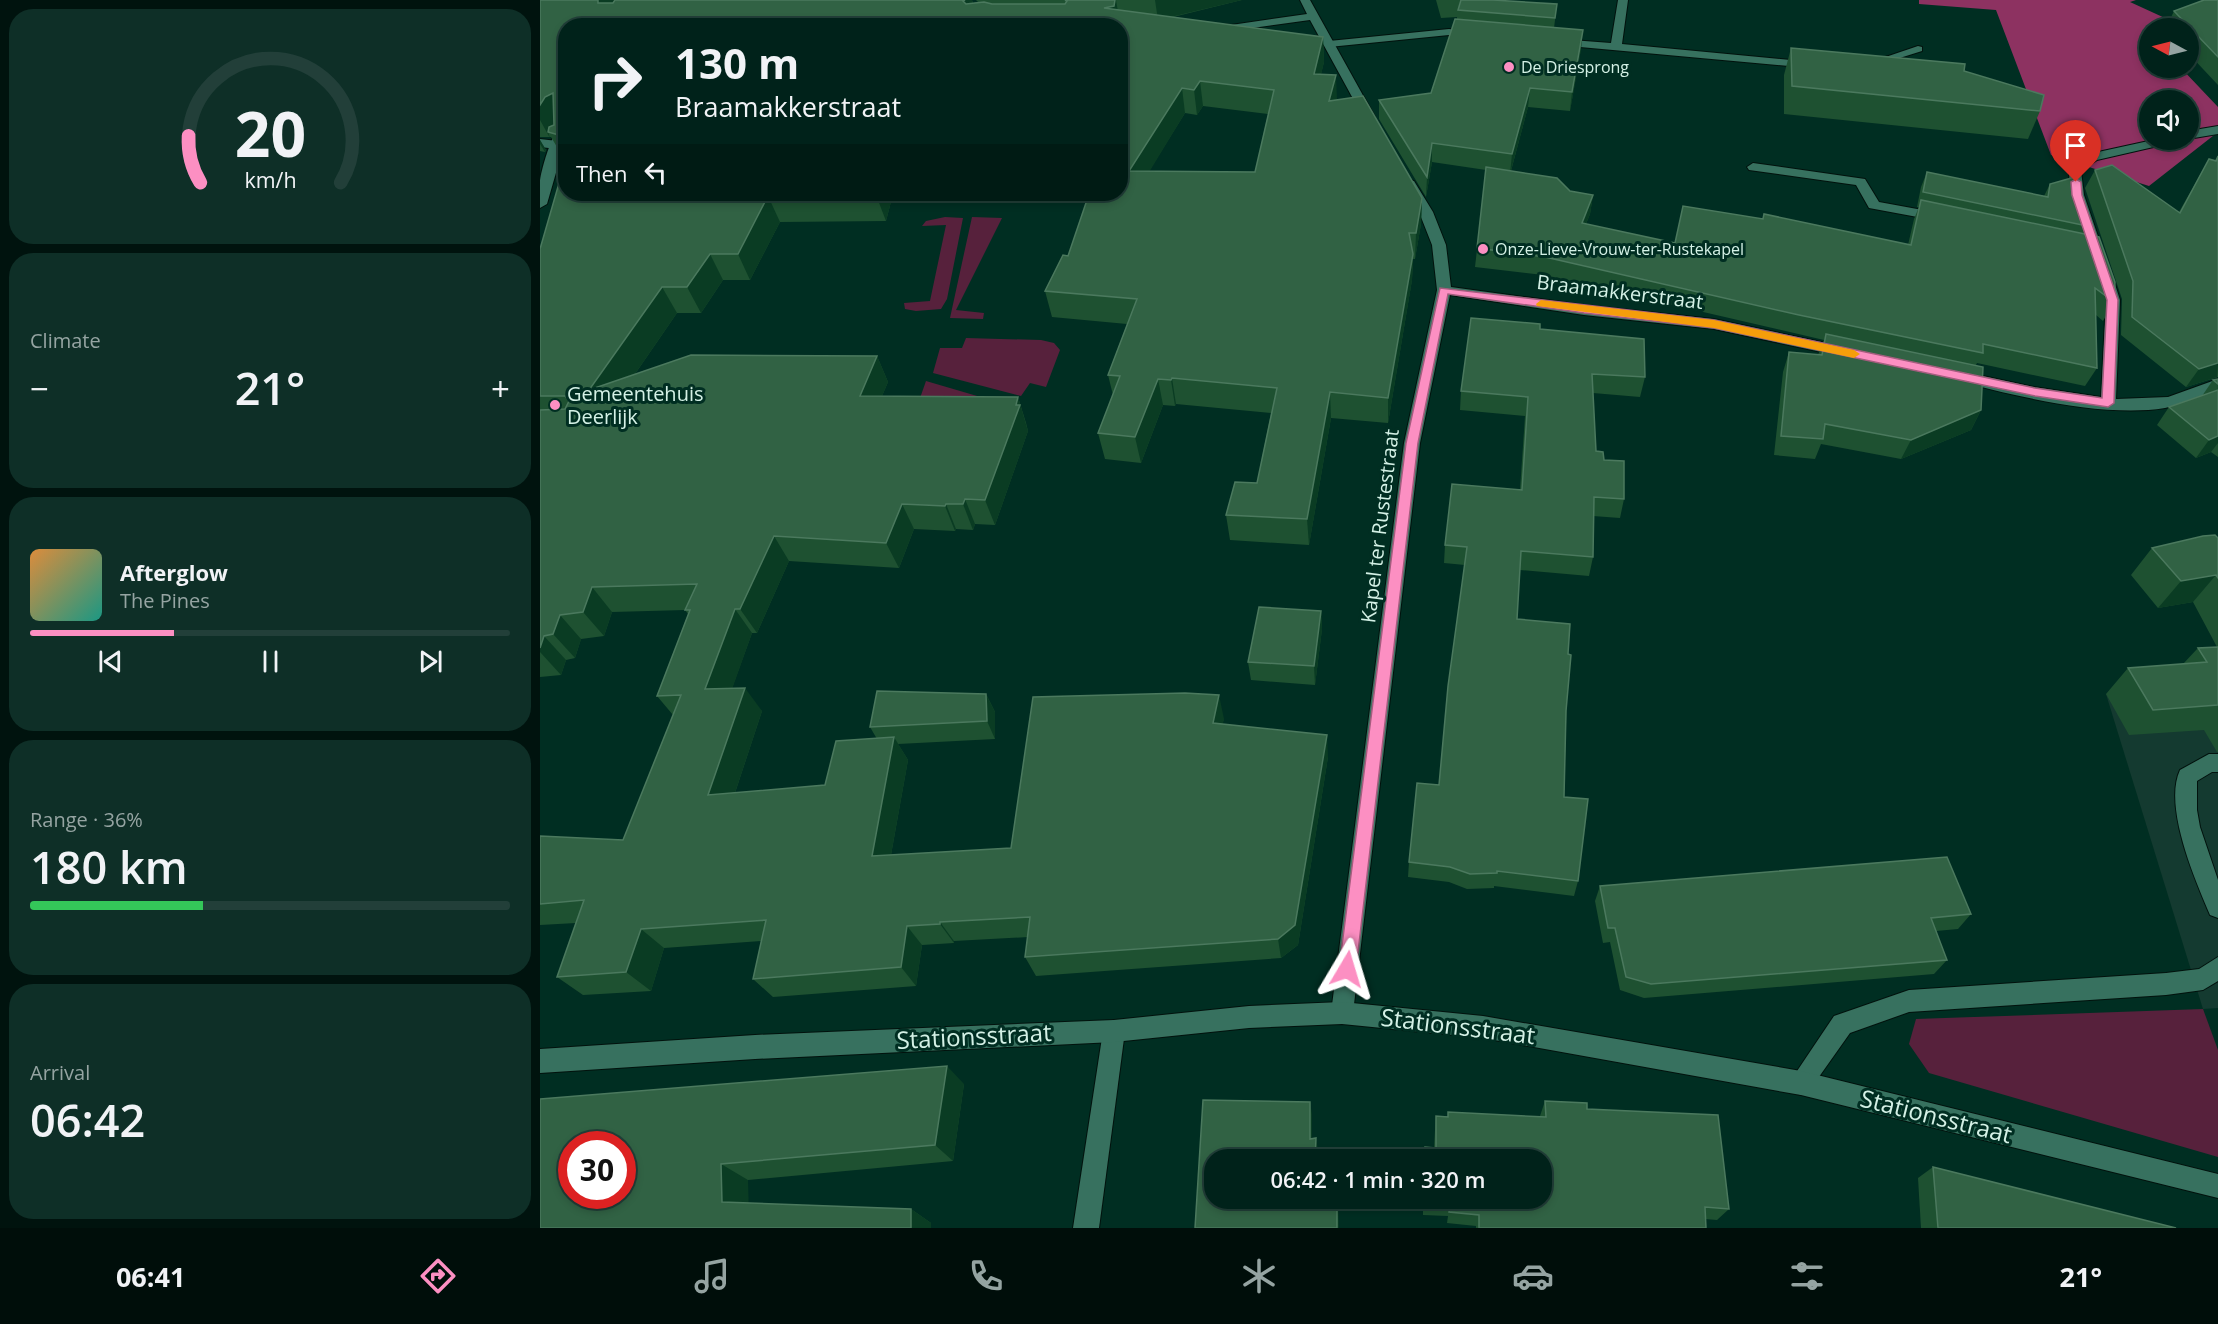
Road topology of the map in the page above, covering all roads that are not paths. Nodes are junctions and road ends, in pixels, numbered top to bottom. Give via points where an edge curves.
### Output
1 (1305, 0) edge
2 (1623, 0) edge
3 (1314, 16) junction
4 (1202, 27) edge
5 (1485, 36) edge
6 (1545, 41) edge
7 (1329, 44) junction
8 (1616, 47) junction
9 (1918, 49) dead end
10 (1822, 66) edge
11 (1857, 69) edge
12 (1375, 127) edge
13 (2218, 130) edge
14 (2199, 133) edge
15 (540, 143) edge
16 (558, 146) edge
17 (2139, 147) edge
18 (558, 154) edge
19 (1752, 167) dead end
20 (1403, 175) edge
21 (540, 204) edge
22 (1956, 221) edge
23 (2077, 247) edge
24 (2100, 261) junction
25 (1444, 290) junction
26 (1863, 356) edge
27 (1943, 373) edge
28 (2218, 384) edge
29 (2108, 403) junction
30 (2218, 763) edge
31 (2218, 909) edge
32 (2218, 968) edge
33 (1342, 1013) junction
34 (1114, 1031) junction
35 (540, 1061) edge
36 (1801, 1083) junction
37 (2218, 1186) edge
38 (1086, 1228) edge

1 - 3 street
2 - 8 street
3 - 4 street via 1231,28
3 - 7 street
5 - 7 street via 1449,32
6 - 8 street
7 - 12 street
8 - 10 street
9 - 11 street
13 - 14 street
15 - 16 street
17 - 24 street via 2093,157 2075,170 2077,195
18 - 21 street
19 - 22 street via 1860,182 1874,205
20 - 25 street, Kapel ter Rustestraat via 1426,212 1440,245
23 - 24 street
24 - 29 street via 2113,300
25 - 26 street, Braamakkerstraat via 1714,324
25 - 33 street, Kapel ter Rustestraat via 1412,443
27 - 29 street
28 - 29 street via 2164,403
30 - 31 street via 2209,763 2187,776 2184,796 2188,824
32 - 36 street via 2203,979 2166,984 1909,1001 1842,1024
33 - 34 street, Stationsstraat via 1249,1017
33 - 36 street, Stationsstraat via 1483,1027
34 - 35 street, Stationsstraat
34 - 38 street
36 - 37 street, Stationsstraat

